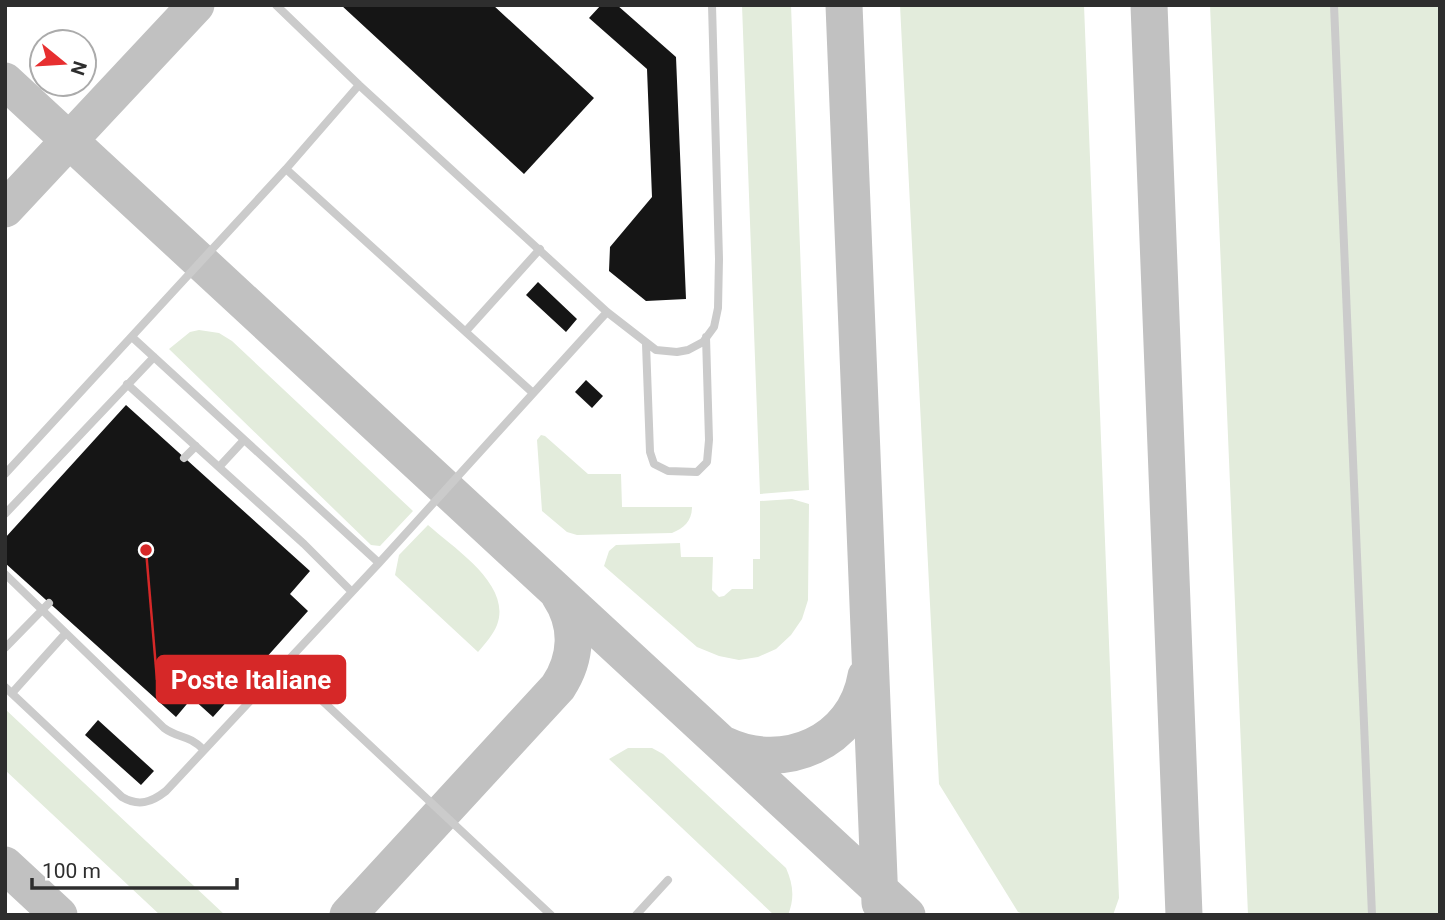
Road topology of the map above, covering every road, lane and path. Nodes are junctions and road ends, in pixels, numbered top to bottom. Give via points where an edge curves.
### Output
1 (276, 5) edge
2 (712, 5) edge
3 (1334, 5) edge
4 (359, 85) junction
5 (286, 169) junction
6 (540, 250) junction
7 (607, 312) junction
8 (466, 331) junction
9 (132, 337) junction
10 (706, 337) junction
11 (646, 344) junction
12 (154, 357) junction
13 (127, 384) junction
14 (533, 393) junction
15 (244, 440) junction
16 (196, 446) junction
17 (184, 458) dead end
18 (219, 467) junction
19 (5, 474) edge
20 (5, 514) edge
21 (379, 564) junction
22 (5, 574) edge
23 (351, 591) junction
24 (46, 606) junction
25 (65, 634) junction
26 (5, 648) edge
27 (283, 664) junction
28 (9, 690) edge
29 (204, 750) junction
30 (668, 880) dead end
31 (551, 915) edge
32 (636, 915) edge
33 (1372, 915) edge

1 - 4 lane
2 - 10 lane via 719,259 718,308 714,327
3 - 33 lane
4 - 5 lane
4 - 6 lane
5 - 8 lane
5 - 9 lane
6 - 7 lane
6 - 8 lane
7 - 11 lane
7 - 14 lane
8 - 14 lane
9 - 12 lane
9 - 19 lane
10 - 11 lane via 677,352
10 - 11 lane via 709,440 707,462 697,472 668,471 654,464 649,452
12 - 13 lane
12 - 15 lane
13 - 16 lane
13 - 20 lane
14 - 21 lane
15 - 18 lane
15 - 21 lane
16 - 17 lane
16 - 18 lane
18 - 23 lane
21 - 23 lane
22 - 24 lane
23 - 27 lane
24 - 25 lane
24 - 26 lane
25 - 28 lane
25 - 29 lane via 164,728 192,739
27 - 29 lane
27 - 31 lane
28 - 29 lane via 128,801 155,800
30 - 32 lane

